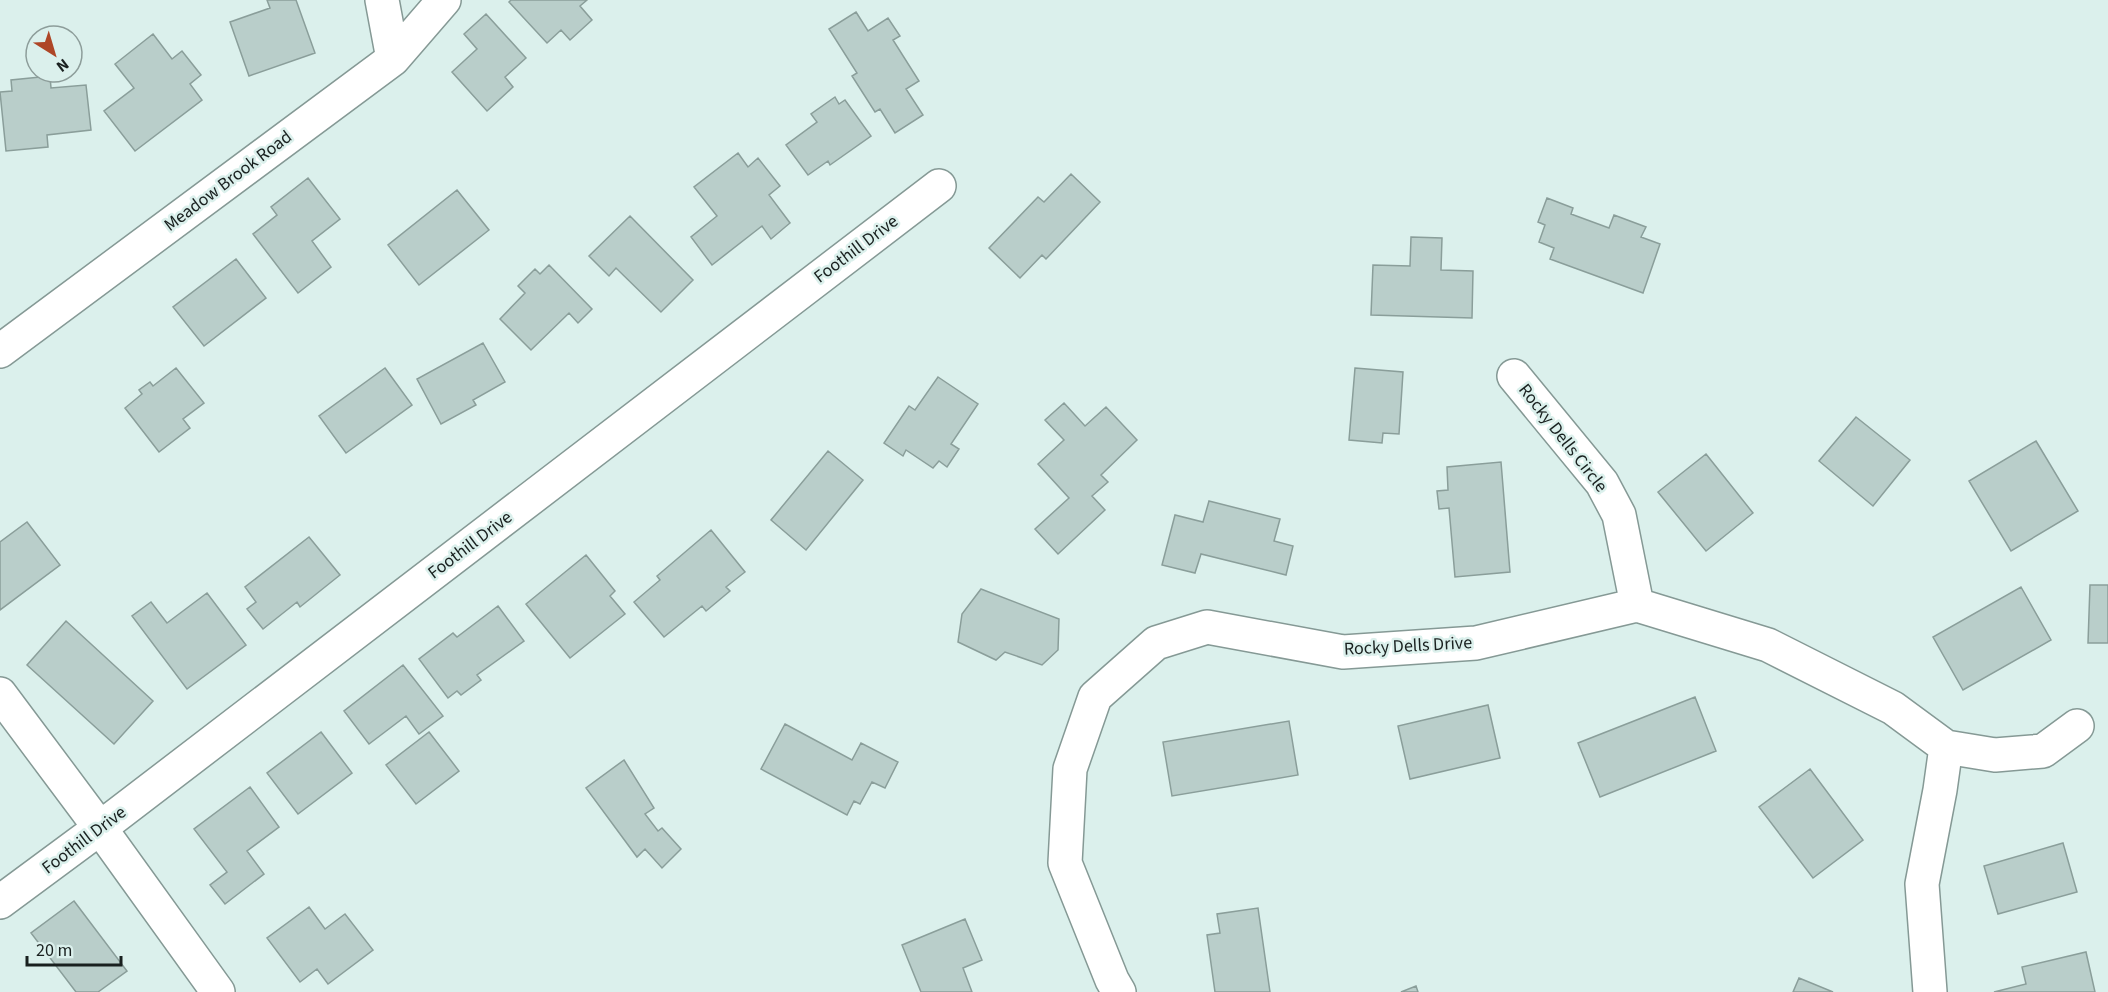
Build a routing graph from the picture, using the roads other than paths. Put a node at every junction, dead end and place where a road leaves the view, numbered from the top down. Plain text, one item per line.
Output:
1 (382, 0) edge
2 (444, 0) edge
3 (393, 59) junction
4 (939, 186) dead end
5 (0, 351) edge
6 (1514, 376) dead end
7 (1637, 606) junction
8 (0, 694) edge
9 (2077, 726) dead end
10 (1946, 747) junction
11 (100, 828) junction
12 (0, 902) edge
13 (218, 992) edge
14 (1119, 992) edge
15 (1930, 992) edge

1 - 3 street
2 - 3 street, Meadow Brook Road
3 - 5 street, Meadow Brook Road
4 - 11 street, Foothill Drive
6 - 7 street, Rocky Dells Circle
7 - 10 street, Rocky Dells Drive
7 - 14 street, Rocky Dells Drive
8 - 11 street
9 - 10 street
10 - 15 street
11 - 12 street, Foothill Drive
11 - 13 street

